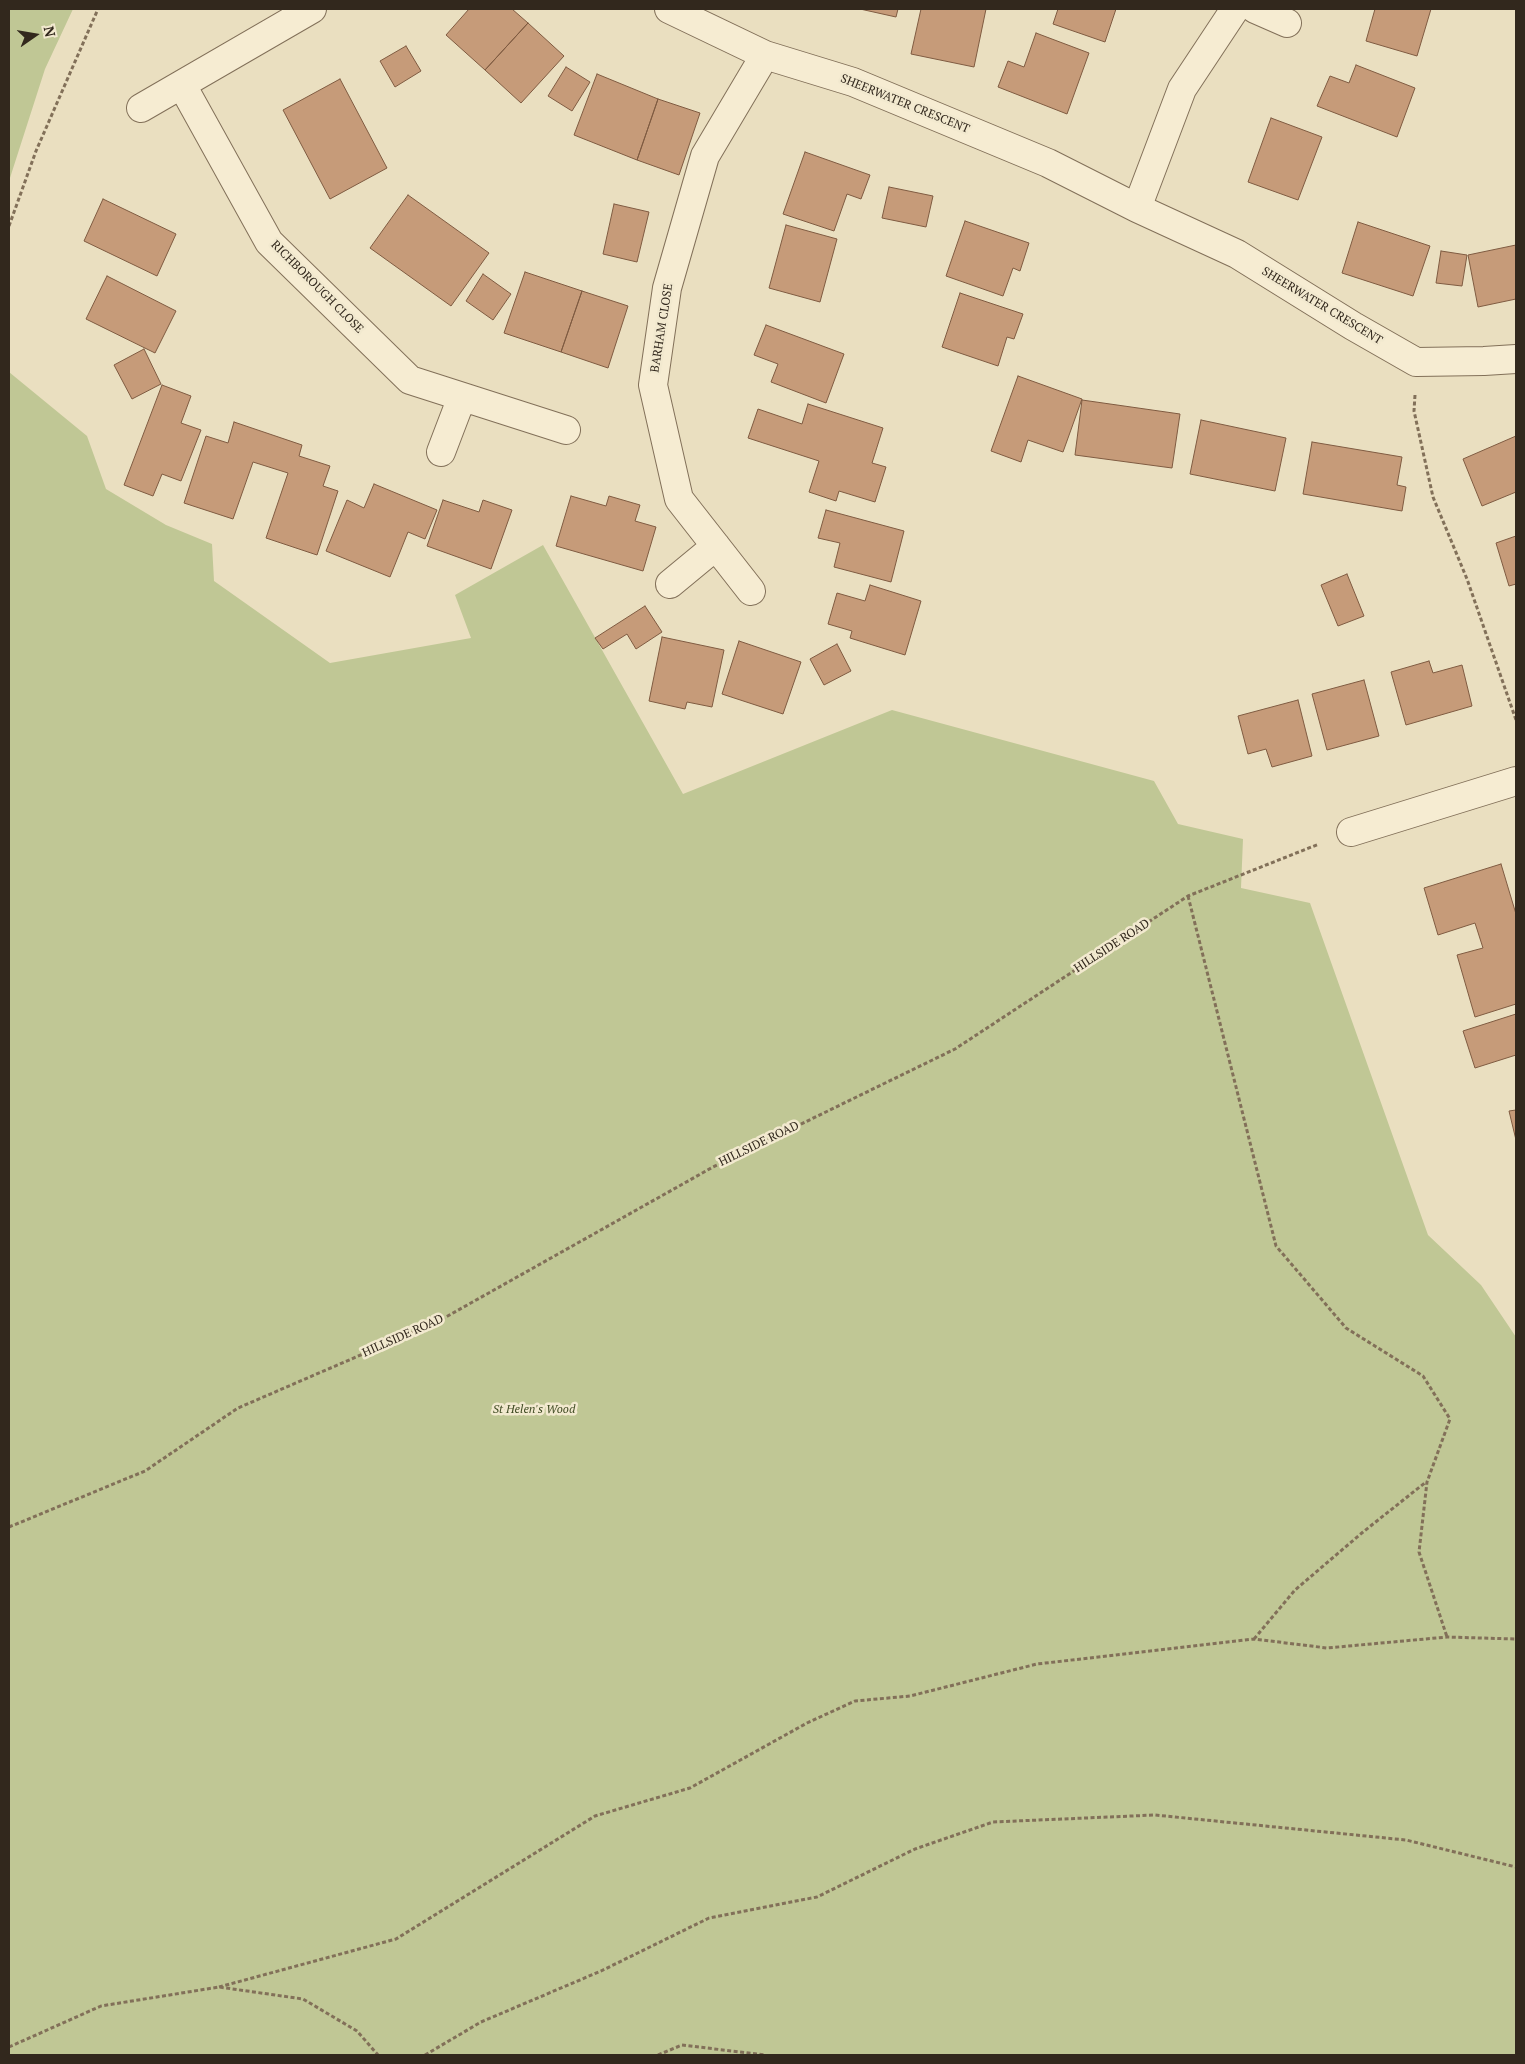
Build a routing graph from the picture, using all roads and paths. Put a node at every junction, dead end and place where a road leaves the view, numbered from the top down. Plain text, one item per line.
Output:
1 (98, 9) edge
2 (312, 9) edge
3 (669, 9) edge
4 (1235, 9) edge
5 (1255, 9) edge
6 (1287, 23) dead end
7 (765, 55) junction
8 (182, 85) junction
9 (141, 108) dead end
10 (1137, 208) junction
11 (9, 226) edge
12 (1516, 359) edge
13 (1416, 362) junction
14 (462, 397) junction
15 (566, 430) dead end
16 (441, 452) dead end
17 (716, 546) junction
18 (670, 584) dead end
19 (752, 591) dead end
20 (1516, 720) edge
21 (1516, 781) edge
22 (1351, 832) joint
23 (1188, 896) junction
24 (1427, 1482) junction
25 (9, 1527) edge
26 (1447, 1637) junction
27 (1254, 1639) junction
28 (1514, 1639) edge
29 (1516, 1643) edge
30 (1516, 1866) edge
31 (219, 1987) junction
32 (9, 2047) edge
33 (378, 2055) edge
34 (425, 2055) edge
35 (658, 2055) edge
36 (765, 2055) edge

1 - 11 path
2 - 8 street
3 - 7 street, SHEERWATER CRESCENT
4 - 10 street
5 - 6 street
7 - 10 street, SHEERWATER CRESCENT
7 - 17 street, BARHAM CLOSE
8 - 9 street
8 - 14 street, RICHBOROUGH CLOSE
10 - 13 street, SHEERWATER CRESCENT
12 - 13 street
13 - 20 path
14 - 15 street, RICHBOROUGH CLOSE
14 - 16 street
17 - 18 street
17 - 19 street, BARHAM CLOSE
21 - 22 street
22 - 23 path, HILLSIDE ROAD
23 - 24 path
23 - 25 path, HILLSIDE ROAD
24 - 26 path
24 - 27 path
26 - 27 path
26 - 28 path
27 - 31 path
28 - 29 path
30 - 34 path
31 - 32 path
31 - 33 path
35 - 36 path

